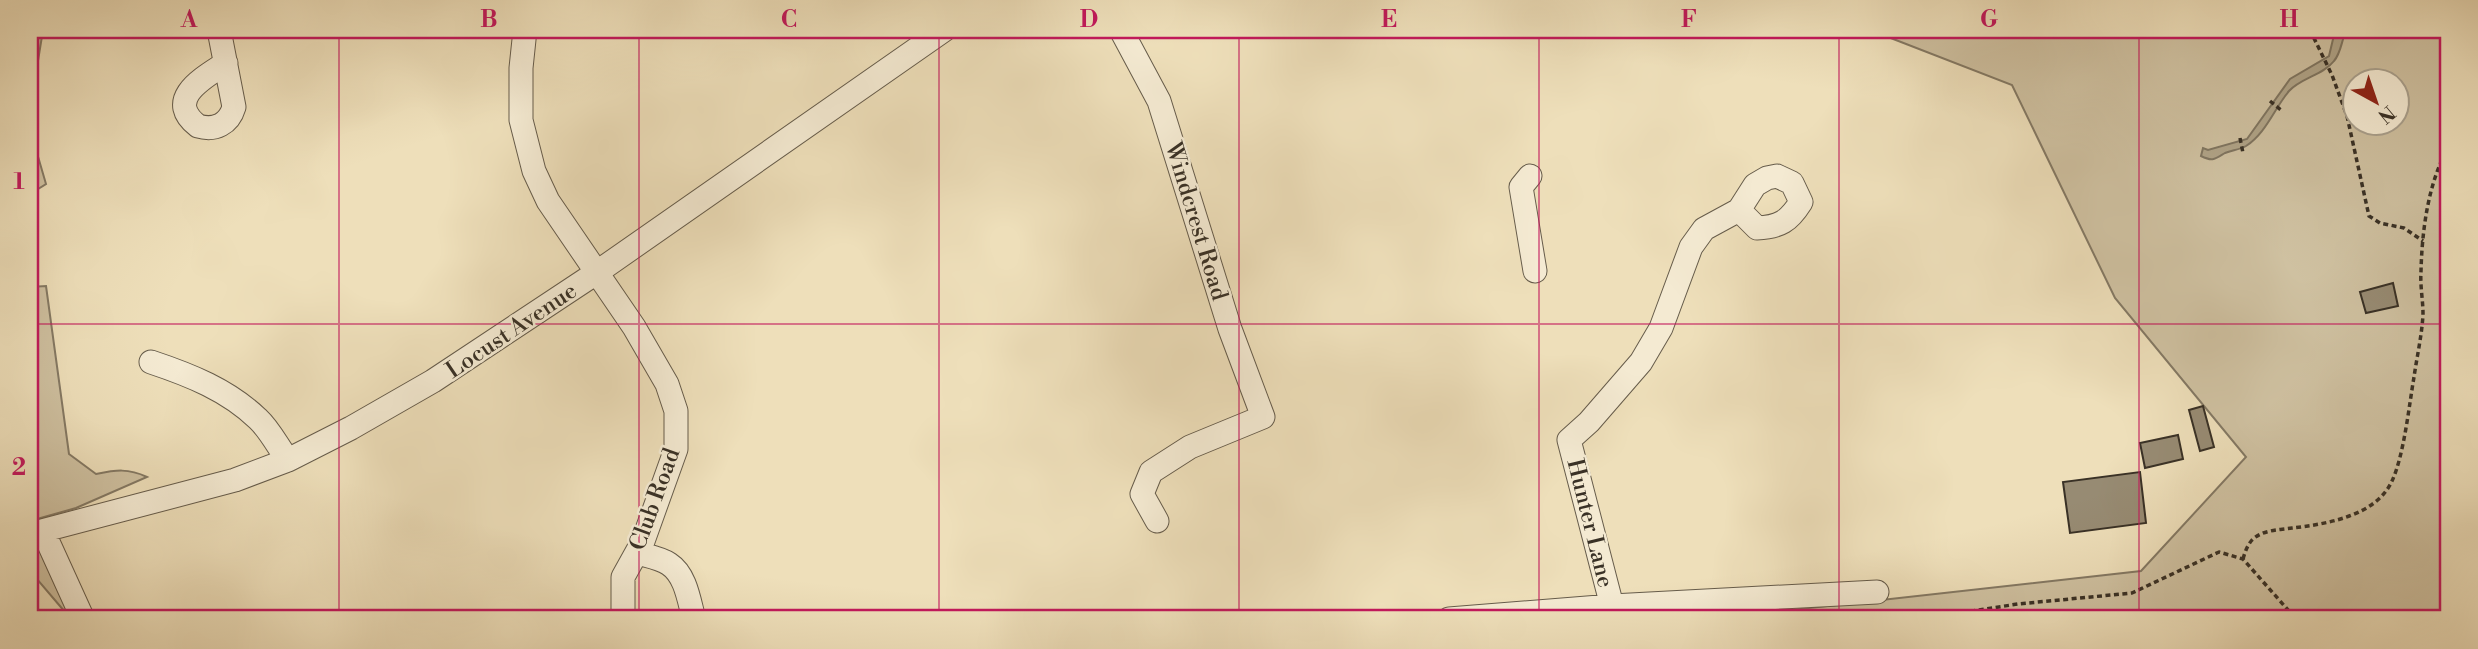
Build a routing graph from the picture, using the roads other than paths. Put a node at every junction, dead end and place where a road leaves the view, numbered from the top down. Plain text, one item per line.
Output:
1 (219, 30) edge
2 (525, 30) edge
3 (1121, 30) edge
4 (935, 33) edge
5 (226, 63) dead end
6 (1530, 176) dead end
7 (1739, 210) dead end
8 (1535, 271) dead end
9 (596, 273) junction
10 (151, 362) dead end
11 (288, 460) junction
12 (1157, 522) dead end
13 (37, 532) edge
14 (637, 553) junction
15 (1877, 592) dead end
16 (1612, 606) junction
17 (83, 619) edge
18 (623, 619) edge
19 (694, 619) edge
20 (1449, 619) edge

1 - 5 street
2 - 9 street, Club Road
3 - 12 street, Windcrest Road
4 - 9 street, Locust Avenue
6 - 8 street
7 - 16 street, Hunter Lane
9 - 11 street, Locust Avenue
9 - 14 street, Club Road
10 - 11 street
11 - 13 street, Locust Avenue
13 - 17 street
14 - 18 street, Club Road
14 - 19 street
15 - 16 street
16 - 20 street

